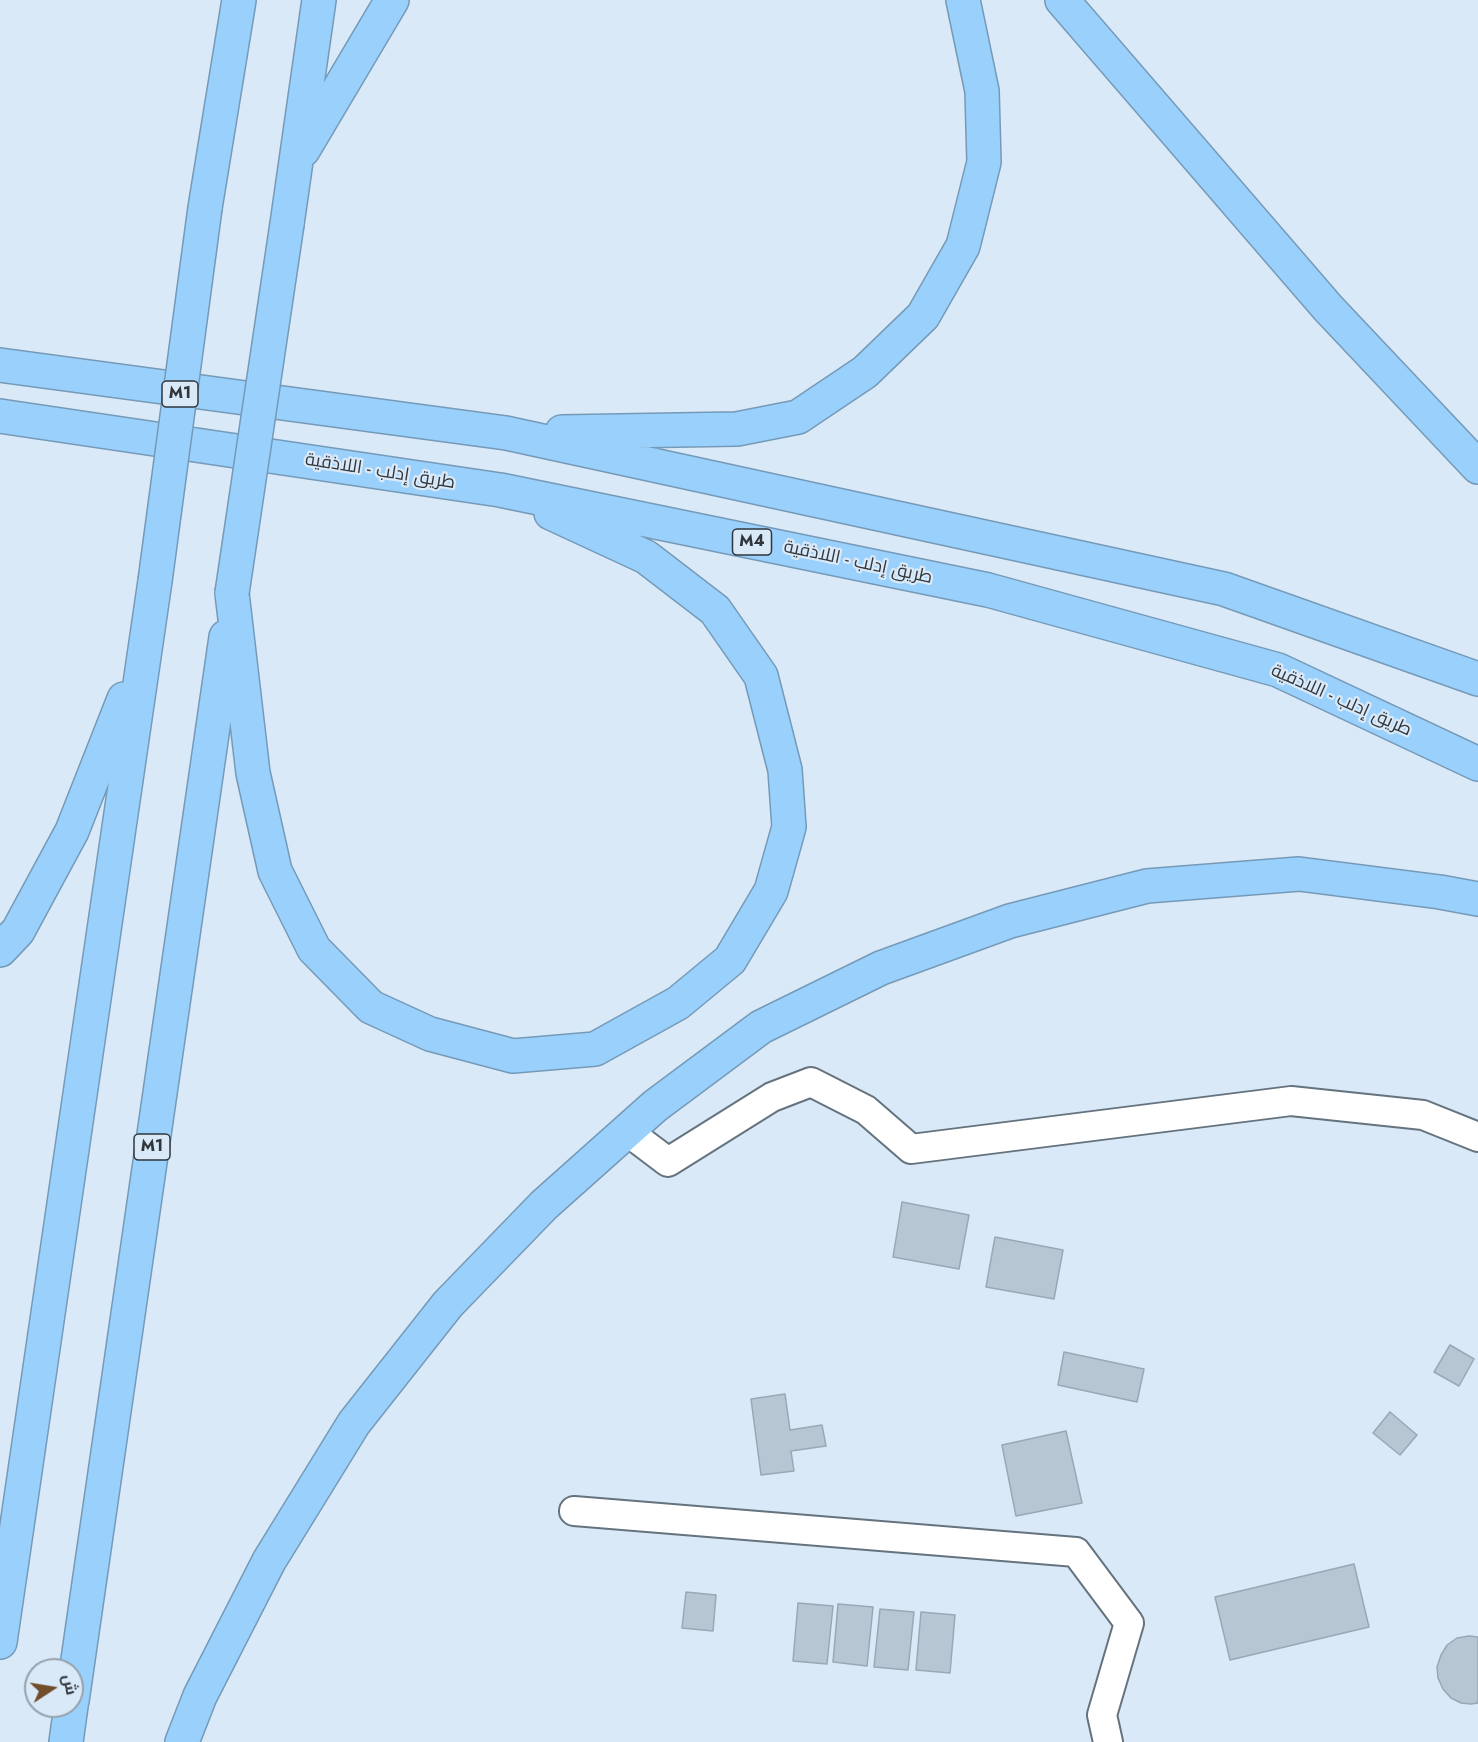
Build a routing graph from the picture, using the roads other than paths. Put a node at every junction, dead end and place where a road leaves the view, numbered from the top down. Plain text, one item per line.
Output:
1 (239, 0) edge
2 (319, 0) edge
3 (392, 0) edge
4 (963, 0) edge
5 (1062, 0) edge
6 (296, 162) junction
7 (0, 365) edge
8 (0, 416) edge
9 (0, 423) edge
10 (58, 423) junction
11 (506, 433) junction
12 (1478, 467) edge
13 (500, 490) junction
14 (155, 581) junction
15 (232, 593) junction
16 (1478, 679) edge
17 (1478, 764) edge
18 (1478, 900) edge
19 (0, 950) edge
20 (627, 1131) junction
21 (1478, 1137) edge
22 (574, 1511) dead end
23 (0, 1642) edge
24 (78, 1658) edge
25 (69, 1718) edge
26 (66, 1742) edge
27 (182, 1742) edge
28 (1108, 1742) edge

1 - 14 highway, M1, bridge
2 - 6 highway, M1
3 - 6 highway
4 - 11 highway
5 - 12 highway
6 - 15 highway, M1, bridge
7 - 11 highway
8 - 10 highway, طريق إدلب - اللاذقية / M4
9 - 10 highway
10 - 13 highway, طريق إدلب - اللاذقية / M4
11 - 16 highway
13 - 15 highway
13 - 17 highway, طريق إدلب - اللاذقية / M4
14 - 19 highway
14 - 23 highway, M1
15 - 24 highway, M1
18 - 20 highway
20 - 21 street
20 - 27 highway
22 - 28 street
25 - 26 highway

